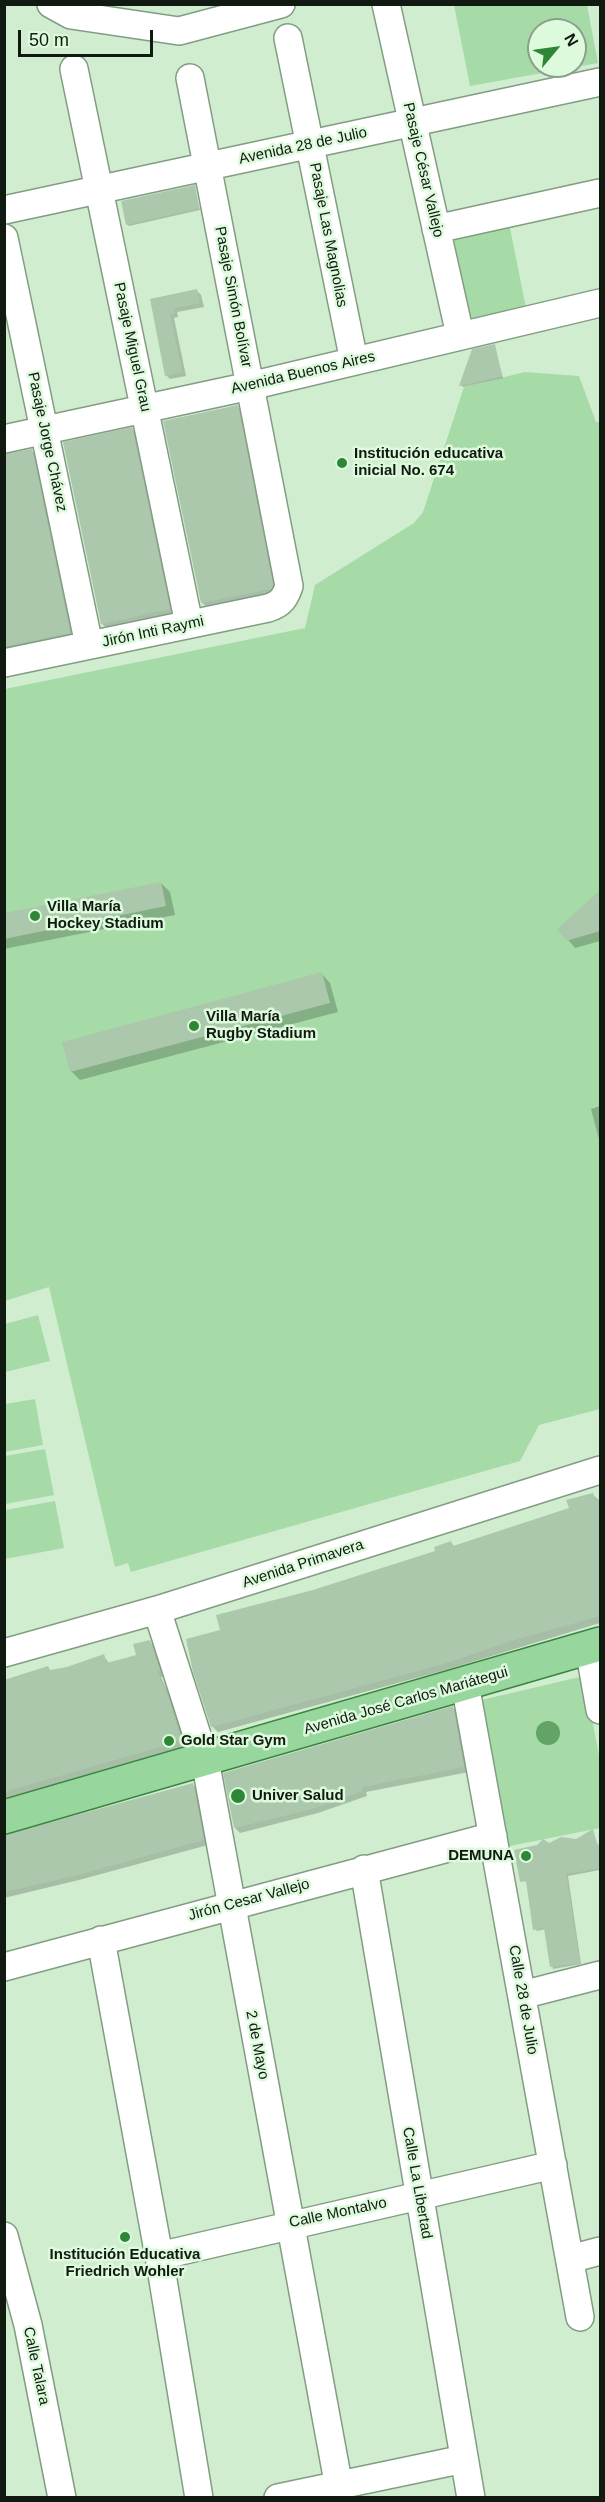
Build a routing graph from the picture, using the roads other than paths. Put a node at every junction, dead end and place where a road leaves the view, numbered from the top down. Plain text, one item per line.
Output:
1 (51, 4) edge
2 (280, 4) edge
3 (386, 4) edge
4 (288, 38) dead end
5 (74, 69) dead end
6 (190, 78) dead end
7 (600, 82) edge
8 (412, 123) junction
9 (310, 145) junction
10 (207, 167) junction
11 (99, 190) junction
12 (600, 192) edge
13 (4, 210) edge
14 (436, 229) junction
15 (4, 238) edge
16 (600, 303) edge
17 (460, 335) junction
18 (354, 361) junction
19 (250, 386) junction
20 (145, 408) junction
21 (44, 430) junction
22 (4, 439) edge
23 (290, 586) joint
24 (189, 624) junction
25 (89, 645) junction
26 (4, 663) edge
27 (600, 1470) edge
28 (157, 1610) junction
29 (595, 1646) edge
30 (4, 1653) edge
31 (465, 1684) junction
32 (600, 1710) edge
33 (205, 1760) junction
34 (4, 1817) edge
35 (493, 1836) junction
36 (364, 1869) junction
37 (231, 1905) junction
38 (101, 1940) junction
39 (4, 1967) edge
40 (600, 1975) edge
41 (522, 1995) junction
42 (553, 2165) junction
43 (419, 2195) junction
44 (290, 2224) junction
45 (4, 2236) edge
46 (600, 2251) edge
47 (159, 2256) junction
48 (570, 2259) junction
49 (580, 2317) dead end
50 (464, 2459) junction
51 (339, 2491) edge
52 (62, 2498) edge
53 (199, 2498) edge
54 (278, 2498) edge
55 (471, 2498) edge

1 - 2 street
3 - 8 street, Pasaje César Vallejo
4 - 9 street, Pasaje Las Magnolias
5 - 11 street, Pasaje Miguel Grau
6 - 10 street, Pasaje Simón Bolívar
7 - 8 street, Avenida 28 de Julio
8 - 9 street, Avenida 28 de Julio
8 - 14 street, Pasaje César Vallejo
9 - 10 street, Avenida 28 de Julio
9 - 18 street, Pasaje Las Magnolias
10 - 11 street, Avenida 28 de Julio
10 - 19 street, Pasaje Simón Bolívar
11 - 13 street, Avenida 28 de Julio
11 - 20 street, Pasaje Miguel Grau
12 - 14 street
14 - 17 street, Pasaje César Vallejo
15 - 21 street, Pasaje Jorge Chávez
16 - 17 street, Avenida Buenos Aires
17 - 18 street, Avenida Buenos Aires
18 - 19 street, Avenida Buenos Aires
19 - 20 street, Avenida Buenos Aires
19 - 23 street, Pasaje Simón Bolívar
20 - 21 street, Avenida Buenos Aires
20 - 24 street, Pasaje Miguel Grau
21 - 22 street, Avenida Buenos Aires
21 - 25 street, Pasaje Jorge Chávez
23 - 24 street, Jirón Inti Raymi
24 - 25 street, Jirón Inti Raymi
25 - 26 street, Jirón Inti Raymi
27 - 28 street, Avenida Primavera
28 - 30 street, Avenida Primavera
28 - 33 street, 2 de Mayo
29 - 31 main road, Avenida José Carlos Mariátegui
29 - 32 street
31 - 33 main road, Avenida José Carlos Mariátegui
31 - 35 street, Calle 28 de Julio
33 - 34 main road, Avenida José Carlos Mariátegui
33 - 37 street, 2 de Mayo
35 - 36 street, Jirón Cesar Vallejo
35 - 41 street, Calle 28 de Julio
36 - 37 street, Jirón Cesar Vallejo
36 - 43 street, Calle La Libertad
37 - 38 street, Jirón Cesar Vallejo
37 - 44 street, 2 de Mayo
38 - 39 street, Jirón Cesar Vallejo
38 - 47 street
40 - 41 street
41 - 42 street, Calle 28 de Julio
42 - 43 street, Calle Montalvo
42 - 48 street, Calle 28 de Julio
43 - 44 street, Calle Montalvo
43 - 50 street, Calle La Libertad
44 - 47 street, Calle Montalvo
44 - 51 street, 2 de Mayo
45 - 52 street, Calle Talara
46 - 48 street
47 - 53 street
48 - 49 street, Calle 28 de Julio
50 - 51 street
50 - 55 street, Calle La Libertad
51 - 54 street

